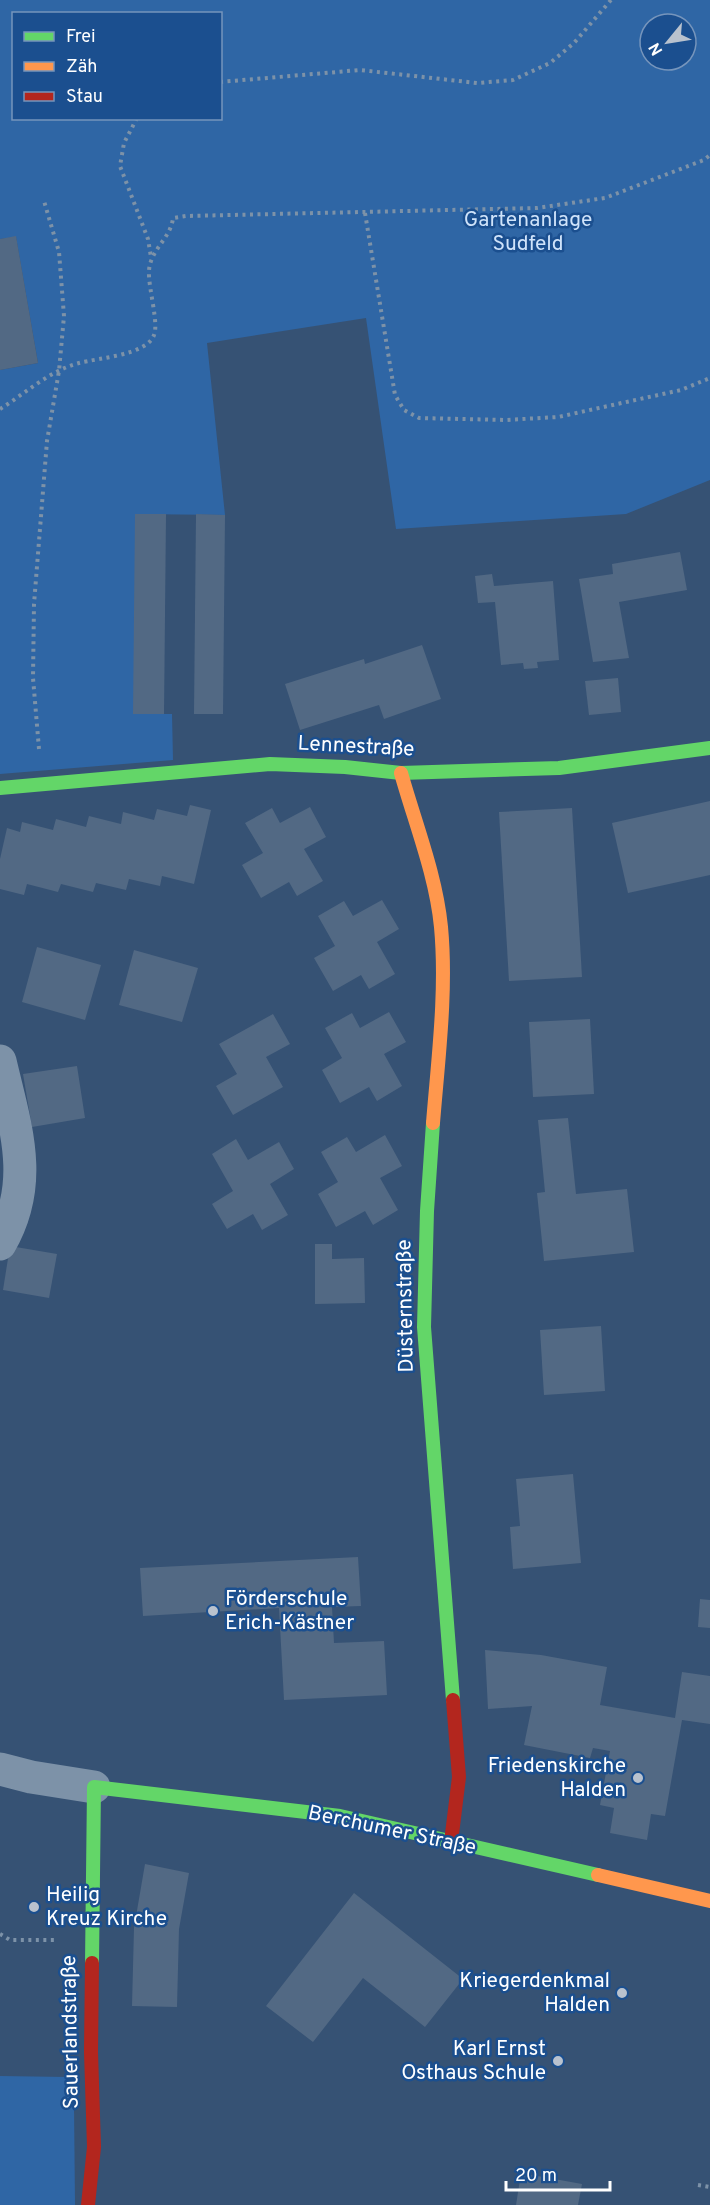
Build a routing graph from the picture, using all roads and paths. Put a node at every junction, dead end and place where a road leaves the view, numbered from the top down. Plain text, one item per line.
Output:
1 (611, 0) edge
2 (222, 82) edge
3 (136, 120) edge
4 (710, 155) edge
5 (44, 201) dead end
6 (365, 213) junction
7 (152, 258) junction
8 (59, 371) junction
9 (710, 378) edge
10 (0, 409) edge
11 (710, 748) edge
12 (401, 772) junction
13 (43, 783) junction
14 (0, 788) edge
15 (0, 1061) edge
16 (0, 1244) edge
17 (0, 1768) edge
18 (94, 1787) junction
19 (451, 1842) junction
20 (710, 1901) edge
21 (0, 1934) edge
22 (45, 1940) dead end
23 (698, 2185) dead end
24 (710, 2187) edge
25 (88, 2205) edge

1 - 2 path
3 - 7 path
4 - 6 path
5 - 8 path
6 - 7 path
6 - 9 path
7 - 8 path
8 - 10 path
8 - 13 path
11 - 12 street, Lennestraße
12 - 13 street, Lennestraße
12 - 19 street, Düsternstraße
13 - 14 street, Lennestraße
15 - 16 street
17 - 18 street, Berchumer Straße
18 - 19 street, Berchumer Straße
18 - 25 street, Sauerlandstraße
19 - 20 street, Berchumer Straße
21 - 22 path
23 - 24 path

